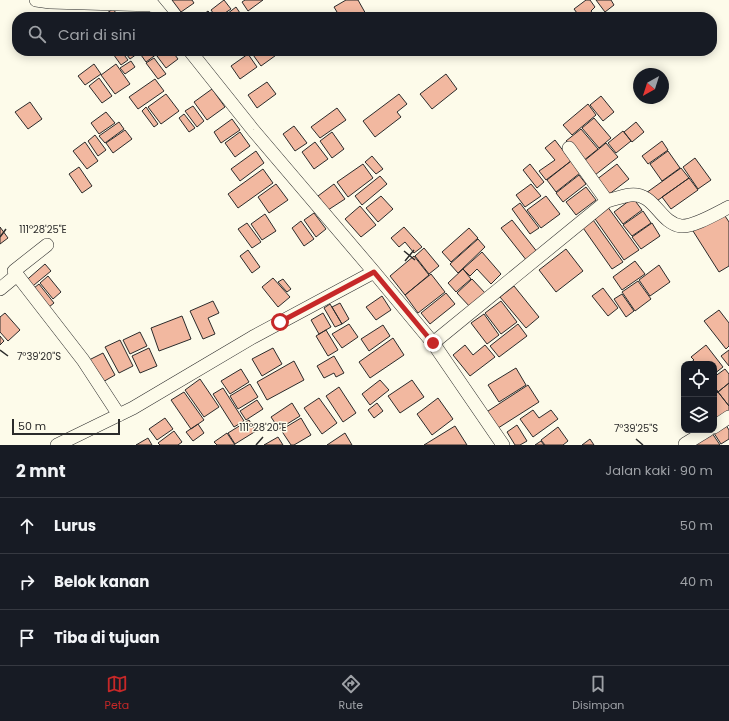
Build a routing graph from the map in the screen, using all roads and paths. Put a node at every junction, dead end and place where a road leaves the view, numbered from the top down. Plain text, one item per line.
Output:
1 (36, 0) edge
2 (151, 2) edge
3 (159, 12) edge
4 (194, 56) edge
5 (569, 148) dead end
6 (607, 201) junction
7 (729, 207) edge
8 (47, 245) dead end
9 (374, 272) junction
10 (17, 275) junction
11 (0, 289) edge
12 (433, 343) junction
13 (119, 415) junction
14 (729, 418) edge
15 (717, 425) edge
16 (703, 433) edge
17 (685, 444) edge
18 (57, 445) edge
19 (503, 445) edge

1 - 2 street
2 - 3 street
4 - 9 street
5 - 6 street
6 - 7 street
6 - 12 street
8 - 10 street
9 - 12 street
9 - 13 street
10 - 11 street
10 - 13 street
12 - 19 street
13 - 18 street
14 - 15 street
16 - 17 street

